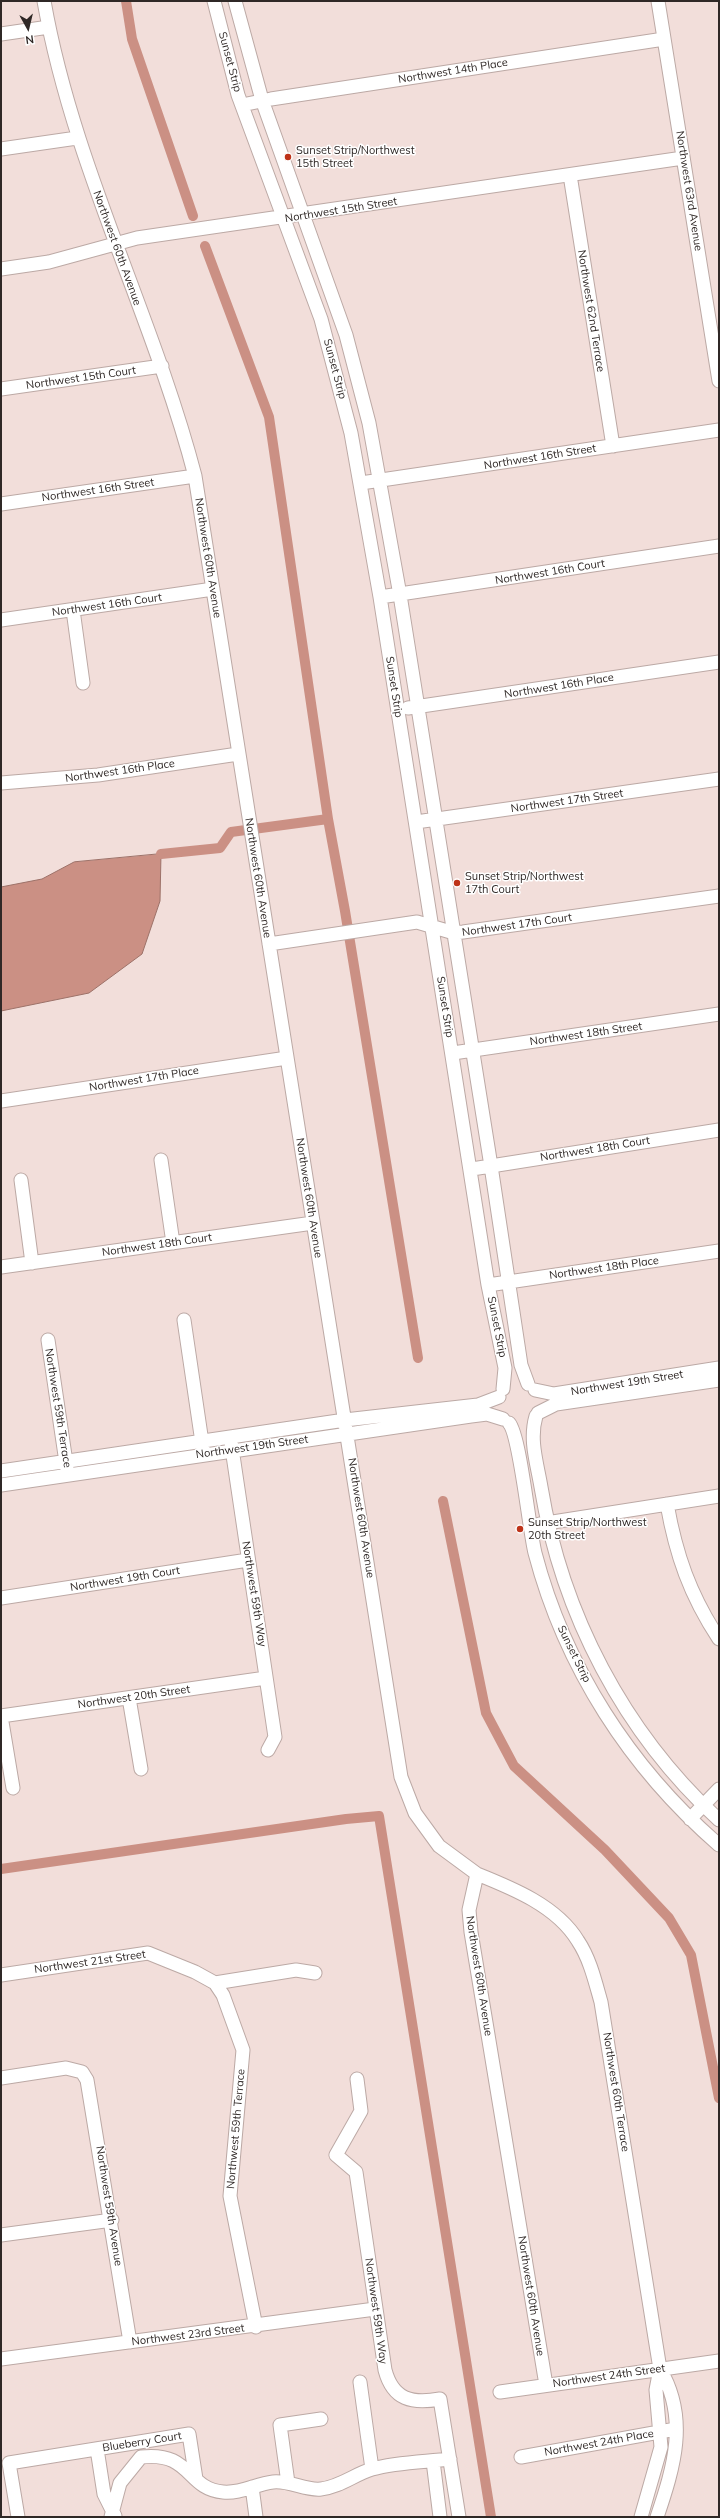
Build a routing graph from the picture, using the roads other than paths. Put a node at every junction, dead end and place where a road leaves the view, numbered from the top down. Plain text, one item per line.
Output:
1 (44, 1) edge
2 (214, 1) edge
3 (235, 1) edge
4 (658, 1) edge
5 (49, 27) junction
6 (1, 34) edge
7 (664, 39) junction
8 (262, 100) junction
9 (242, 106) junction
10 (77, 138) junction
11 (1, 149) edge
12 (683, 158) junction
13 (570, 175) junction
14 (303, 215) junction
15 (284, 218) junction
16 (114, 243) junction
17 (1, 269) edge
18 (330, 286) junction
19 (311, 293) junction
20 (162, 366) junction
21 (719, 381) edge
22 (1, 389) edge
23 (719, 430) edge
24 (613, 446) junction
25 (195, 476) junction
26 (381, 481) junction
27 (361, 483) junction
28 (1, 504) edge
29 (719, 546) edge
30 (213, 590) junction
31 (400, 595) junction
32 (380, 597) junction
33 (74, 610) junction
34 (1, 620) edge
35 (719, 662) edge
36 (83, 683) dead end
37 (416, 707) junction
38 (398, 710) junction
39 (238, 754) junction
40 (719, 779) edge
41 (1, 783) edge
42 (435, 820) junction
43 (416, 822) junction
44 (719, 896) edge
45 (432, 926) junction
46 (454, 933) junction
47 (269, 944) junction
48 (719, 1014) edge
49 (472, 1050) junction
50 (453, 1053) junction
51 (287, 1058) junction
52 (1, 1101) edge
53 (719, 1130) edge
54 (161, 1160) dead end
55 (491, 1166) junction
56 (472, 1169) junction
57 (21, 1180) dead end
58 (313, 1223) junction
59 (173, 1243) junction
60 (719, 1251) edge
61 (32, 1263) junction
62 (1, 1267) edge
63 (509, 1282) junction
64 (488, 1285) junction
65 (184, 1320) dead end
66 (48, 1340) dead end
67 (719, 1368) edge
68 (719, 1380) edge
69 (531, 1387) junction
70 (501, 1393) junction
71 (537, 1415) junction
72 (345, 1420) junction
73 (506, 1421) junction
74 (348, 1433) junction
75 (230, 1436) junction
76 (202, 1440) junction
77 (232, 1450) junction
78 (204, 1454) junction
79 (66, 1461) junction
80 (1, 1471) edge
81 (68, 1475) junction
82 (1, 1485) edge
83 (719, 1496) edge
84 (667, 1504) junction
85 (547, 1523) junction
86 (528, 1526) junction
87 (248, 1560) junction
88 (1, 1598) edge
89 (719, 1639) edge
90 (266, 1678) junction
91 (129, 1698) junction
92 (624, 1704) junction
93 (1, 1716) edge
94 (607, 1717) junction
95 (268, 1750) dead end
96 (140, 1769) dead end
97 (13, 1788) dead end
98 (719, 1789) edge
99 (703, 1805) junction
100 (690, 1819) junction
101 (719, 1820) edge
102 (719, 1845) edge
103 (477, 1874) junction
104 (316, 1973) dead end
105 (1, 1975) edge
106 (215, 1983) junction
107 (1, 2078) edge
108 (357, 2079) dead end
109 (112, 2220) junction
110 (1, 2235) edge
111 (375, 2309) junction
112 (256, 2326) junction
113 (130, 2342) junction
114 (1, 2359) edge
115 (719, 2361) edge
116 (660, 2369) junction
117 (360, 2382) dead end
118 (546, 2385) junction
119 (500, 2392) dead end
120 (321, 2419) dead end
121 (676, 2429) junction
122 (661, 2432) junction
123 (97, 2449) junction
124 (521, 2457) dead end
125 (450, 2458) junction
126 (433, 2461) junction
127 (372, 2469) junction
128 (196, 2479) junction
129 (288, 2483) junction
130 (252, 2487) junction
131 (113, 2516) edge
132 (18, 2517) edge
133 (256, 2517) edge
134 (440, 2517) edge
135 (459, 2517) edge
136 (641, 2517) edge
137 (657, 2517) edge

1 - 5 street, Northwest 60th Avenue
2 - 9 street, Sunset Strip
3 - 8 street, Sunset Strip
4 - 7 street, Northwest 63rd Avenue
5 - 6 street
5 - 10 street, Northwest 60th Avenue
7 - 8 street, Northwest 14th Place
7 - 12 street, Northwest 63rd Avenue
8 - 9 street, Northwest 14th Place
8 - 14 street, Sunset Strip
9 - 15 street, Sunset Strip
10 - 11 street
10 - 16 street, Northwest 60th Avenue
12 - 13 street, Northwest 15th Street
12 - 21 street, Northwest 63rd Avenue
13 - 14 street, Northwest 15th Street
13 - 24 street, Northwest 62nd Terrace
14 - 15 street, Northwest 15th Street
14 - 18 street, Sunset Strip
15 - 16 street, Northwest 15th Street
15 - 19 street, Sunset Strip
16 - 17 street, Northwest 15th Street
16 - 20 street, Northwest 60th Avenue
18 - 19 street
18 - 26 street, Sunset Strip
19 - 27 street, Sunset Strip
20 - 22 street, Northwest 15th Court
20 - 25 street, Northwest 60th Avenue
23 - 24 street, Northwest 16th Street
24 - 26 street, Northwest 16th Street
25 - 28 street, Northwest 16th Street
25 - 30 street, Northwest 60th Avenue
26 - 27 street, Northwest 16th Street
26 - 31 street, Sunset Strip
27 - 32 street, Sunset Strip
29 - 31 street, Northwest 16th Court
30 - 33 street, Northwest 16th Court
30 - 39 street, Northwest 60th Avenue
31 - 32 street, Northwest 16th Court
31 - 37 street, Sunset Strip
32 - 38 street, Sunset Strip
33 - 34 street, Northwest 16th Court
33 - 36 street
35 - 37 street, Northwest 16th Place
37 - 38 street, Northwest 16th Place
37 - 42 street, Sunset Strip
38 - 43 street, Sunset Strip
39 - 41 street, Northwest 16th Place
39 - 47 street, Northwest 60th Avenue
40 - 42 street, Northwest 17th Street
42 - 43 street, Northwest 17th Street
42 - 46 street, Sunset Strip
43 - 45 street, Sunset Strip
44 - 46 street, Northwest 17th Court
45 - 46 street, Northwest 17th Court
45 - 47 street, Northwest 17th Court
45 - 50 street, Sunset Strip
46 - 49 street, Sunset Strip
47 - 51 street, Northwest 60th Avenue
48 - 49 street, Northwest 18th Street
49 - 50 street, Northwest 18th Street
49 - 55 street, Sunset Strip
50 - 56 street, Sunset Strip
51 - 52 street, Northwest 17th Place
51 - 58 street, Northwest 60th Avenue
53 - 55 street, Northwest 18th Court
54 - 59 street
55 - 56 street, Northwest 18th Court
55 - 63 street, Sunset Strip
56 - 64 street, Sunset Strip
57 - 61 street
58 - 59 street, Northwest 18th Court
58 - 72 street, Northwest 60th Avenue
59 - 61 street, Northwest 18th Court
60 - 63 street, Northwest 18th Place
61 - 62 street, Northwest 18th Court
63 - 64 street, Northwest 18th Place
63 - 69 street, Sunset Strip
64 - 70 street, Sunset Strip
65 - 76 street
66 - 79 street, Northwest 59th Terrace
67 - 69 street, Northwest 19th Street
68 - 71 street, Northwest 19th Street
69 - 70 street
69 - 71 street
70 - 72 street, Northwest 19th Street
70 - 73 street
71 - 73 street
71 - 85 street, Sunset Strip
72 - 74 street, Northwest 60th Avenue
72 - 75 street, Northwest 19th Street
73 - 74 street, Northwest 19th Street
73 - 86 street, Sunset Strip
74 - 77 street, Northwest 19th Street
74 - 103 street, Northwest 60th Avenue
75 - 76 street, Northwest 19th Street
75 - 77 street, Northwest 59th Way
76 - 78 street
76 - 79 street, Northwest 19th Street
77 - 78 street, Northwest 19th Street
77 - 87 street, Northwest 59th Way
78 - 81 street, Northwest 19th Street
79 - 80 street, Northwest 19th Street
79 - 81 street, Northwest 59th Terrace
81 - 82 street, Northwest 19th Street
83 - 84 street
84 - 85 street
84 - 89 street
85 - 86 street
85 - 92 street, Sunset Strip
86 - 94 street, Sunset Strip
87 - 88 street, Northwest 19th Court
87 - 90 street, Northwest 59th Way
90 - 91 street, Northwest 20th Street
90 - 95 street, Northwest 59th Way
91 - 93 street, Northwest 20th Street
91 - 96 street
92 - 94 street
92 - 99 street, Sunset Strip
93 - 97 street
94 - 100 street, Sunset Strip
98 - 99 street
99 - 100 street
99 - 101 street, Sunset Strip
100 - 102 street, Sunset Strip
103 - 116 street, Northwest 60th Terrace
103 - 118 street, Northwest 60th Avenue
104 - 106 street
105 - 106 street, Northwest 21st Street
106 - 112 street, Northwest 59th Terrace
107 - 109 street, Northwest 59th Avenue
108 - 111 street, Northwest 59th Way
109 - 110 street
109 - 113 street, Northwest 59th Avenue
111 - 112 street, Northwest 23rd Street
111 - 125 street, Northwest 59th Way
112 - 113 street, Northwest 23rd Street
113 - 114 street, Northwest 23rd Street
115 - 116 street, Northwest 24th Street
116 - 118 street, Northwest 24th Street
116 - 121 street, Northwest 60th Terrace
116 - 122 street, Northwest 60th Terrace
117 - 127 street
118 - 119 street, Northwest 24th Street
120 - 129 street
121 - 122 street, Northwest 24th Place
121 - 137 street, Northwest 60th Terrace
122 - 124 street, Northwest 24th Place
122 - 136 street, Northwest 60th Terrace
123 - 128 street, Blueberry Court
123 - 131 street, Blueberry Court
123 - 132 street, Blueberry Court
125 - 126 street, Blueberry Court
125 - 135 street, Northwest 59th Way
126 - 127 street, Blueberry Court
126 - 134 street
127 - 129 street, Blueberry Court
128 - 130 street, Blueberry Court
128 - 131 street, Blueberry Court
129 - 130 street, Blueberry Court
130 - 133 street

